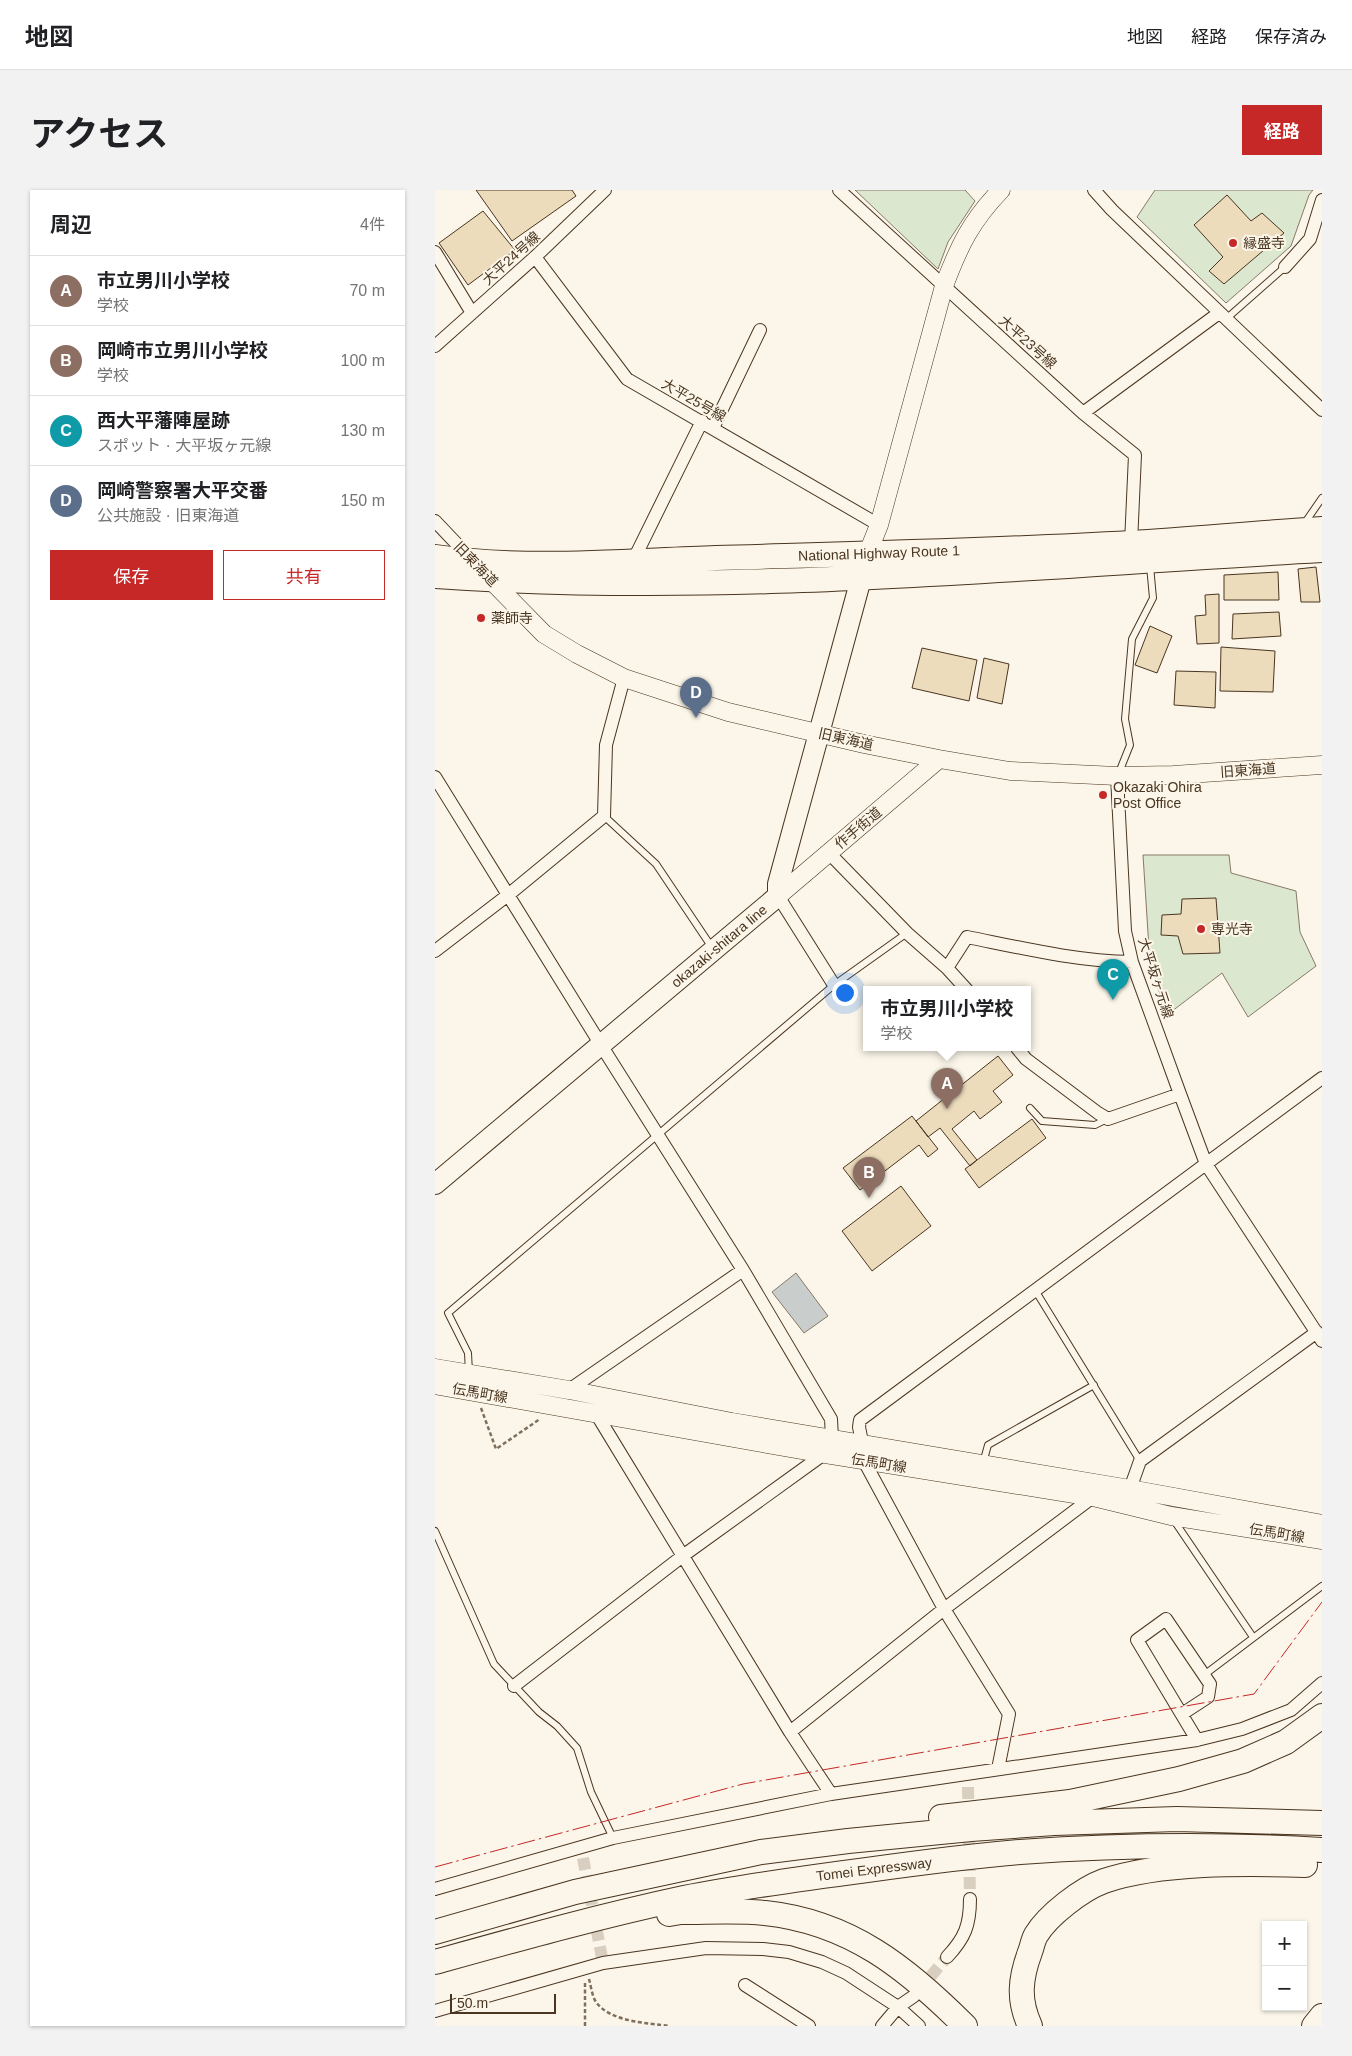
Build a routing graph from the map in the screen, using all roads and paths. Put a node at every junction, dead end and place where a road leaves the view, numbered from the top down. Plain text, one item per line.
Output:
1 (605, 190) edge
2 (839, 190) edge
3 (1001, 190) edge
4 (1094, 190) edge
5 (1322, 200) edge
6 (435, 252) edge
7 (535, 257) junction
8 (1285, 267) joint
9 (944, 286) junction
10 (472, 313) junction
11 (1222, 316) junction
12 (760, 330) dead end
13 (435, 346) edge
14 (1322, 410) edge
15 (1083, 413) junction
16 (702, 421) junction
17 (713, 428) junction
18 (1322, 498) edge
19 (435, 521) edge
20 (879, 525) junction
21 (1311, 530) edge
22 (1131, 542) junction
23 (1322, 550) edge
24 (867, 555) junction
25 (435, 557) edge
26 (1149, 560) junction
27 (473, 562) junction
28 (632, 563) junction
29 (435, 576) edge
30 (862, 578) junction
31 (492, 580) junction
32 (624, 678) junction
33 (819, 733) junction
34 (939, 759) junction
35 (1322, 765) edge
36 (1117, 776) junction
37 (435, 777) edge
38 (604, 816) junction
39 (829, 853) junction
40 (508, 895) junction
41 (778, 896) junction
42 (907, 932) junction
43 (714, 950) junction
44 (435, 951) edge
45 (1133, 962) junction
46 (947, 968) junction
47 (834, 985) junction
48 (963, 986) edge
49 (601, 1046) junction
50 (1019, 1051) edge
51 (1322, 1078) edge
52 (1180, 1094) junction
53 (1030, 1108) dead end
54 (1108, 1119) junction
55 (659, 1135) junction
56 (1206, 1164) junction
57 (435, 1184) edge
58 (743, 1270) junction
59 (1035, 1290) junction
60 (1319, 1336) edge
61 (435, 1368) edge
62 (469, 1374) junction
63 (435, 1385) edge
64 (1094, 1385) junction
65 (569, 1390) junction
66 (475, 1392) junction
67 (558, 1407) junction
68 (597, 1415) junction
69 (833, 1438) junction
70 (862, 1442) junction
71 (825, 1454) junction
72 (864, 1461) junction
73 (1140, 1461) junction
74 (983, 1464) junction
75 (1131, 1488) junction
76 (1093, 1497) junction
77 (1171, 1516) junction
78 (1322, 1524) edge
79 (435, 1531) edge
80 (1322, 1540) edge
81 (683, 1555) junction
82 (1322, 1586) edge
83 (944, 1609) junction
84 (1253, 1638) junction
85 (1204, 1675) junction
86 (1322, 1683) edge
87 (515, 1686) junction
88 (1182, 1714) junction
89 (1322, 1716) edge
90 (790, 1732) junction
91 (1197, 1740) junction
92 (998, 1769) junction
93 (831, 1794) junction
94 (1322, 1823) edge
95 (613, 1838) junction
96 (1322, 1850) edge
97 (761, 1852) junction
98 (1322, 1866) edge
99 (435, 1888) edge
100 (970, 1899) tunnel mouth
101 (435, 1932) edge
102 (542, 1932) junction
103 (947, 1957) tunnel mouth
104 (435, 1962) edge
105 (585, 1968) junction
106 (745, 1985) dead end
107 (914, 1996) tunnel mouth
108 (898, 2007) junction
109 (435, 2011) edge
110 (1322, 2016) edge
111 (585, 2026) edge
112 (669, 2026) edge
113 (809, 2026) edge
114 (882, 2026) edge
115 (919, 2026) edge
116 (965, 2026) edge
117 (1030, 2026) edge
118 (1313, 2026) edge

1 - 7 street, 大平24号線
2 - 9 street, 大平23号線
3 - 9 street
4 - 11 street
5 - 8 street
6 - 10 street
7 - 10 street, 大平24号線
7 - 16 street, 大平25号線
8 - 11 lane
9 - 15 street, 大平23号線
9 - 20 street
10 - 13 street, 大平24号線
11 - 14 street
11 - 15 street
12 - 17 street
15 - 22 street, 大平23号線
16 - 17 street, 大平25号線
16 - 28 street
17 - 20 street, 大平25号線
18 - 21 lane
19 - 27 street, 旧東海道
20 - 24 street
21 - 22 highway, National Highway Route 1
22 - 24 highway, National Highway Route 1
23 - 26 highway, National Highway Route 1
24 - 28 highway, National Highway Route 1
24 - 30 main road, okazaki-shitara line
25 - 27 highway, National Highway Route 1
26 - 30 highway, National Highway Route 1
26 - 36 lane, 大平坂ヶ元線
27 - 28 highway, National Highway Route 1
27 - 31 street, 旧東海道
29 - 31 highway, National Highway Route 1
30 - 31 highway, National Highway Route 1
30 - 33 main road, okazaki-shitara line
31 - 32 street, 旧東海道
32 - 33 street, 旧東海道
32 - 38 street
33 - 34 street, 旧東海道
33 - 41 main road, okazaki-shitara line
34 - 36 street, 旧東海道
34 - 39 street, 作手街道
35 - 36 street, 旧東海道
36 - 45 street, 大平坂ヶ元線
37 - 40 street
38 - 40 street
38 - 43 lane
39 - 41 street, 作手街道
39 - 42 street
40 - 44 street
40 - 49 street
41 - 43 main road, okazaki-shitara line
41 - 47 street
42 - 46 street
42 - 47 lane
43 - 49 main road, okazaki-shitara line
45 - 46 street
45 - 52 street, 大平坂ヶ元線
46 - 48 street
47 - 55 lane
49 - 55 street
49 - 57 main road, okazaki-shitara line
50 - 54 street
51 - 56 street
52 - 54 street
52 - 56 street, 大平坂ヶ元線
53 - 54 lane
55 - 58 street
55 - 62 lane
56 - 59 street
56 - 60 street, 大平坂ヶ元線
58 - 65 street
58 - 69 street
59 - 64 lane
59 - 70 street
60 - 73 street
61 - 62 street, 伝馬町線
62 - 65 street, 伝馬町線
63 - 66 street, 伝馬町線
64 - 73 lane
64 - 74 lane
65 - 69 street, 伝馬町線
66 - 67 street, 伝馬町線
66 - 67 path
67 - 68 street, 伝馬町線
68 - 71 street, 伝馬町線
68 - 81 street
69 - 70 street, 伝馬町線
70 - 74 street, 伝馬町線
71 - 72 street, 伝馬町線
71 - 81 street
72 - 76 street, 伝馬町線
72 - 83 street
73 - 75 street
74 - 75 street, 伝馬町線
75 - 78 street, 伝馬町線
76 - 77 street, 伝馬町線
76 - 83 street
77 - 80 street, 伝馬町線
77 - 84 lane
79 - 87 lane
81 - 87 street
81 - 90 street
82 - 84 lane
83 - 90 street
83 - 92 street
84 - 85 lane
85 - 88 street
85 - 88 street
86 - 91 street
87 - 95 lane
88 - 91 street
89 - 97 highway
90 - 93 street
91 - 92 street
92 - 93 street
93 - 95 street
94 - 97 highway, Tomei Expressway
95 - 99 street
96 - 102 highway, Tomei Expressway
97 - 101 highway, Tomei Expressway
98 - 117 highway
100 - 103 street
102 - 104 highway, Tomei Expressway
102 - 116 highway
105 - 108 street
105 - 109 street
105 - 111 path
105 - 112 path
106 - 113 street
107 - 108 street
108 - 114 street
108 - 115 street
110 - 118 highway

